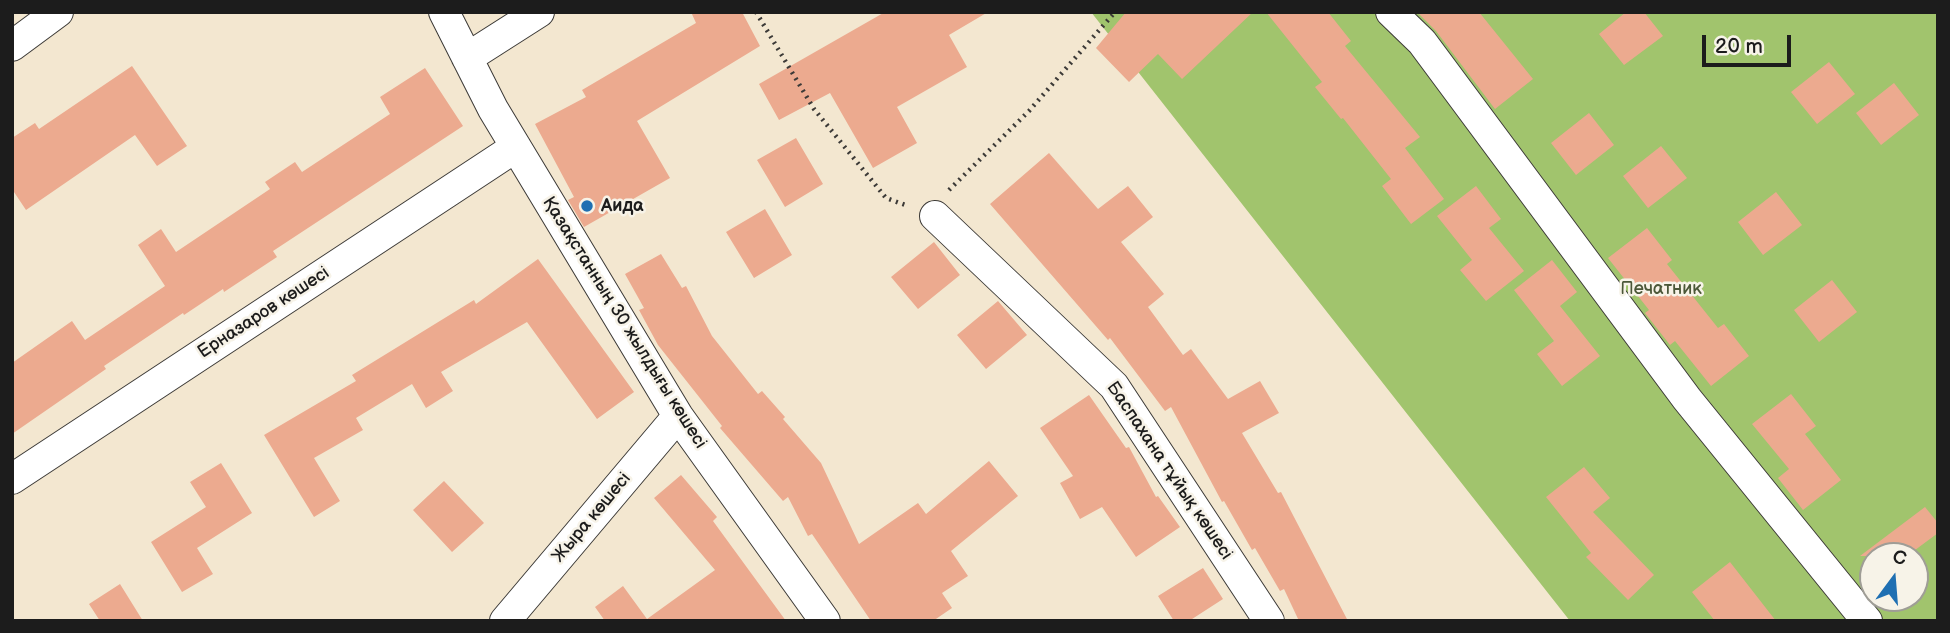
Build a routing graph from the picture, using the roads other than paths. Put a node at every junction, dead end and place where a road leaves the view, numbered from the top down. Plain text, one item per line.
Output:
1 (58, 12) edge
2 (444, 12) edge
3 (539, 12) edge
4 (1391, 12) edge
5 (12, 46) edge
6 (467, 58) junction
7 (516, 147) junction
8 (935, 216) road end
9 (678, 416) junction
10 (12, 479) edge
11 (505, 621) edge
12 (825, 621) edge
13 (1269, 621) edge
14 (1867, 621) edge

1 - 5 street
2 - 6 street, Қазақстанның 30 жылдығы көшесі
3 - 6 street
4 - 14 street
6 - 7 street, Қазақстанның 30 жылдығы көшесі
7 - 9 street, Қазақстанның 30 жылдығы көшесі
7 - 10 street, Ерназаров көшесі
8 - 13 street, Баспахана тұйық көшесі
9 - 11 street, Жыра көшесі
9 - 12 street, Қазақстанның 30 жылдығы көшесі

